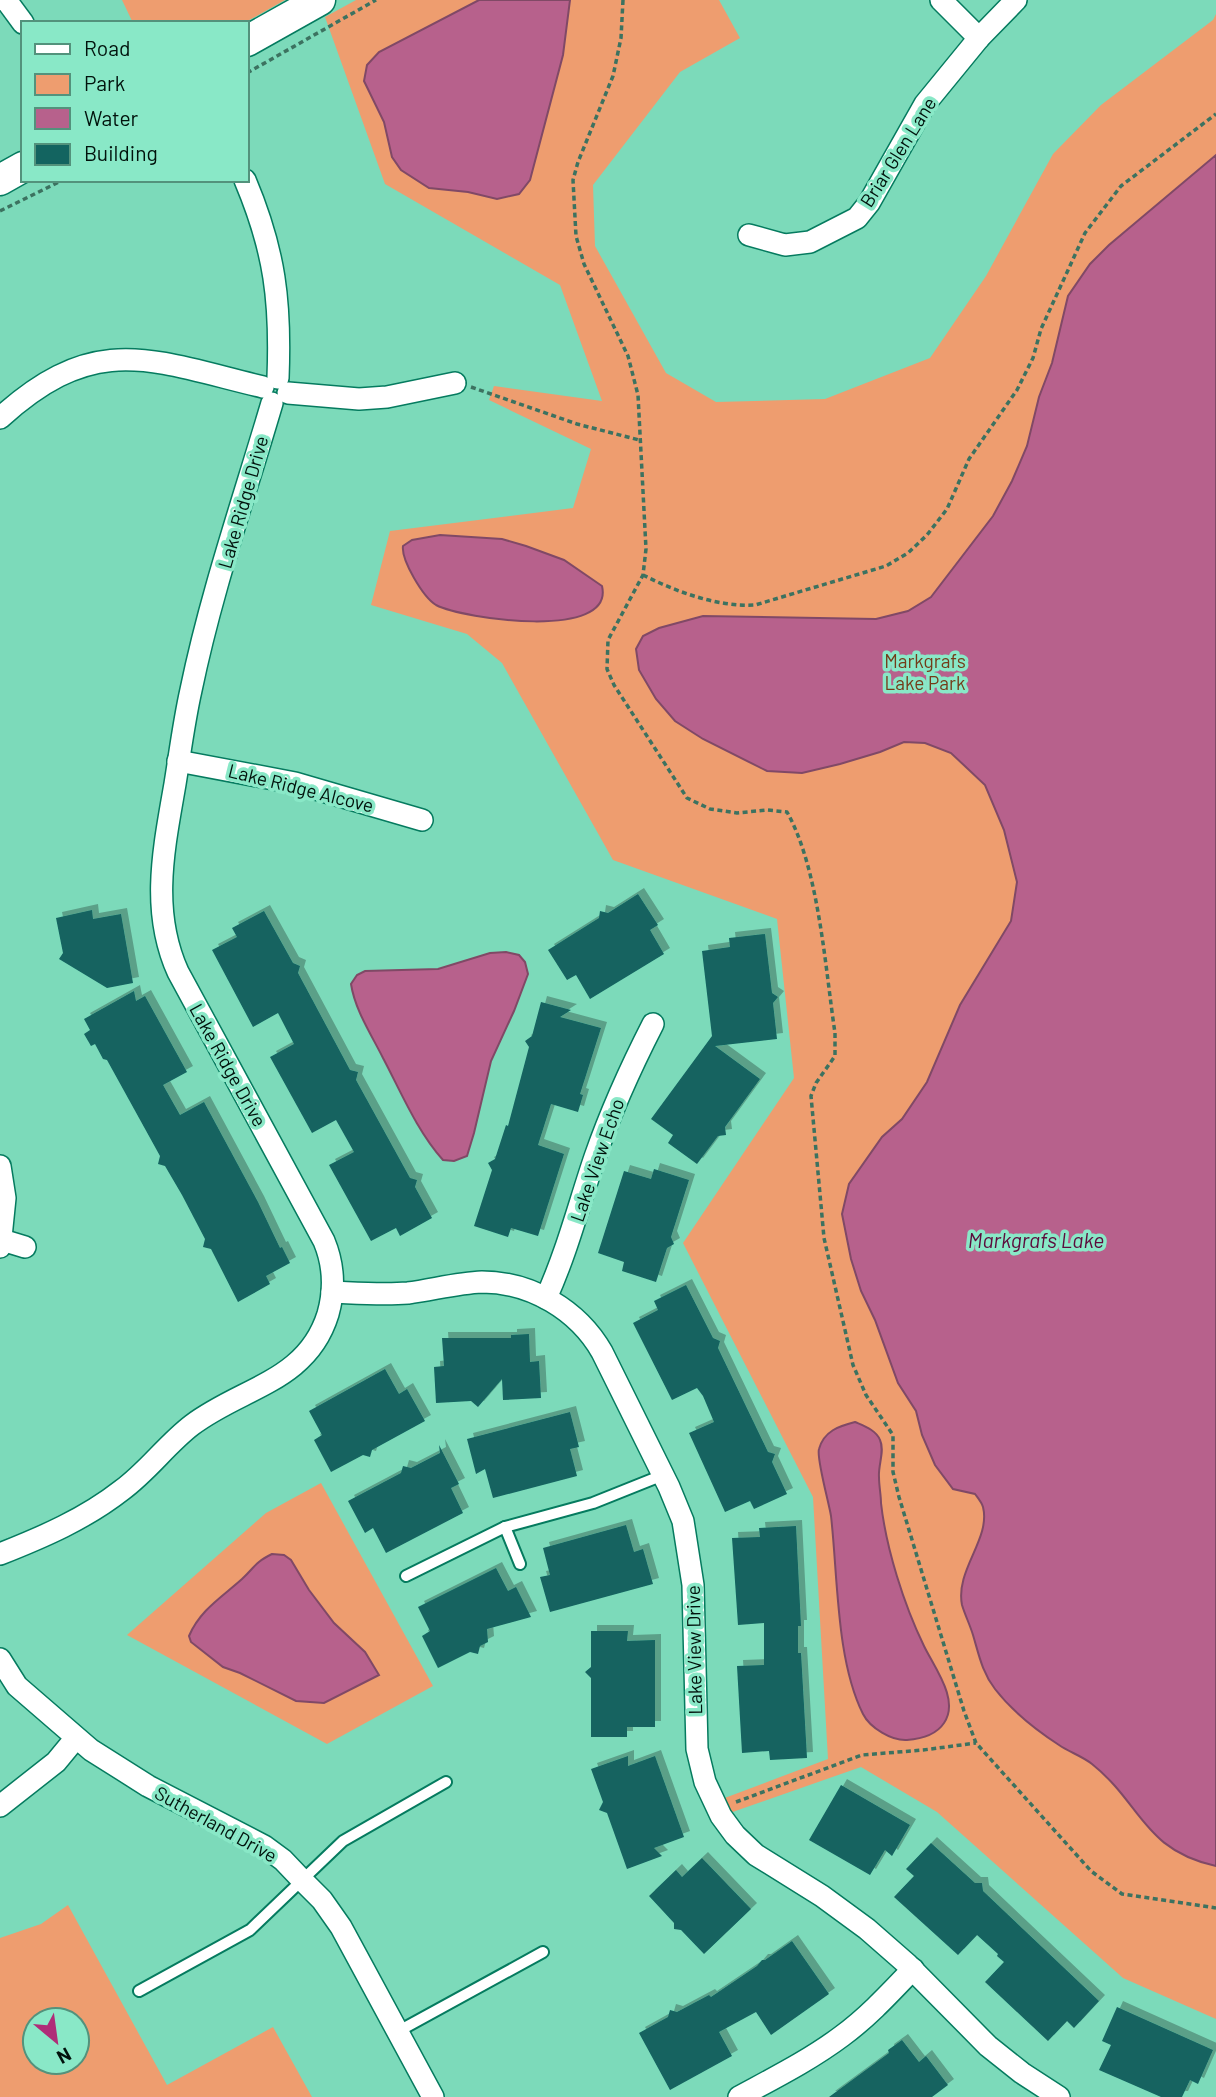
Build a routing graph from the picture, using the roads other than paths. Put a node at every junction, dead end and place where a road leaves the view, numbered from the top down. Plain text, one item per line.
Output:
1 (6, 0) edge
2 (320, 0) edge
3 (941, 0) edge
4 (1016, 0) edge
5 (22, 21) edge
6 (979, 38) junction
7 (248, 40) edge
8 (21, 168) edge
9 (0, 180) edge
10 (246, 182) edge
11 (749, 235) dead end
12 (455, 383) road end
13 (275, 390) junction
14 (0, 418) edge
15 (178, 761) junction
16 (422, 820) dead end
17 (653, 1024) dead end
18 (0, 1166) edge
19 (1, 1243) edge
20 (24, 1247) dead end
21 (332, 1292) junction
22 (546, 1298) junction
23 (663, 1475) junction
24 (505, 1527) junction
25 (0, 1554) edge
26 (520, 1564) dead end
27 (406, 1576) dead end
28 (0, 1659) edge
29 (75, 1739) junction
30 (446, 1782) dead end
31 (0, 1805) edge
32 (303, 1881) junction
33 (543, 1952) dead end
34 (912, 1969) junction
35 (139, 1991) dead end
36 (397, 2032) junction
37 (433, 2097) edge
38 (739, 2097) edge
39 (1059, 2097) edge

1 - 5 street
2 - 7 street
3 - 6 street
4 - 6 street, Briar Glen Lane
6 - 11 street, Briar Glen Lane
8 - 9 street
10 - 13 street, Lake Ridge Drive
12 - 13 street
13 - 14 street
13 - 15 street, Lake Ridge Drive
15 - 16 street, Lake Ridge Alcove
15 - 21 street, Lake Ridge Drive
17 - 22 street, Lake View Echo
18 - 19 street
19 - 20 street
21 - 22 street, Lake View Drive
21 - 25 street, Lake Ridge Drive
22 - 23 street, Lake View Drive
23 - 24 lane
23 - 34 street, Lake View Drive
24 - 26 lane
24 - 27 lane
28 - 29 street, Sutherland Drive
29 - 31 street
29 - 32 street, Sutherland Drive
30 - 32 lane
32 - 35 lane
32 - 36 street, Sutherland Drive
33 - 36 lane
34 - 38 street
34 - 39 street, Lake View Drive
36 - 37 street, Sutherland Drive

